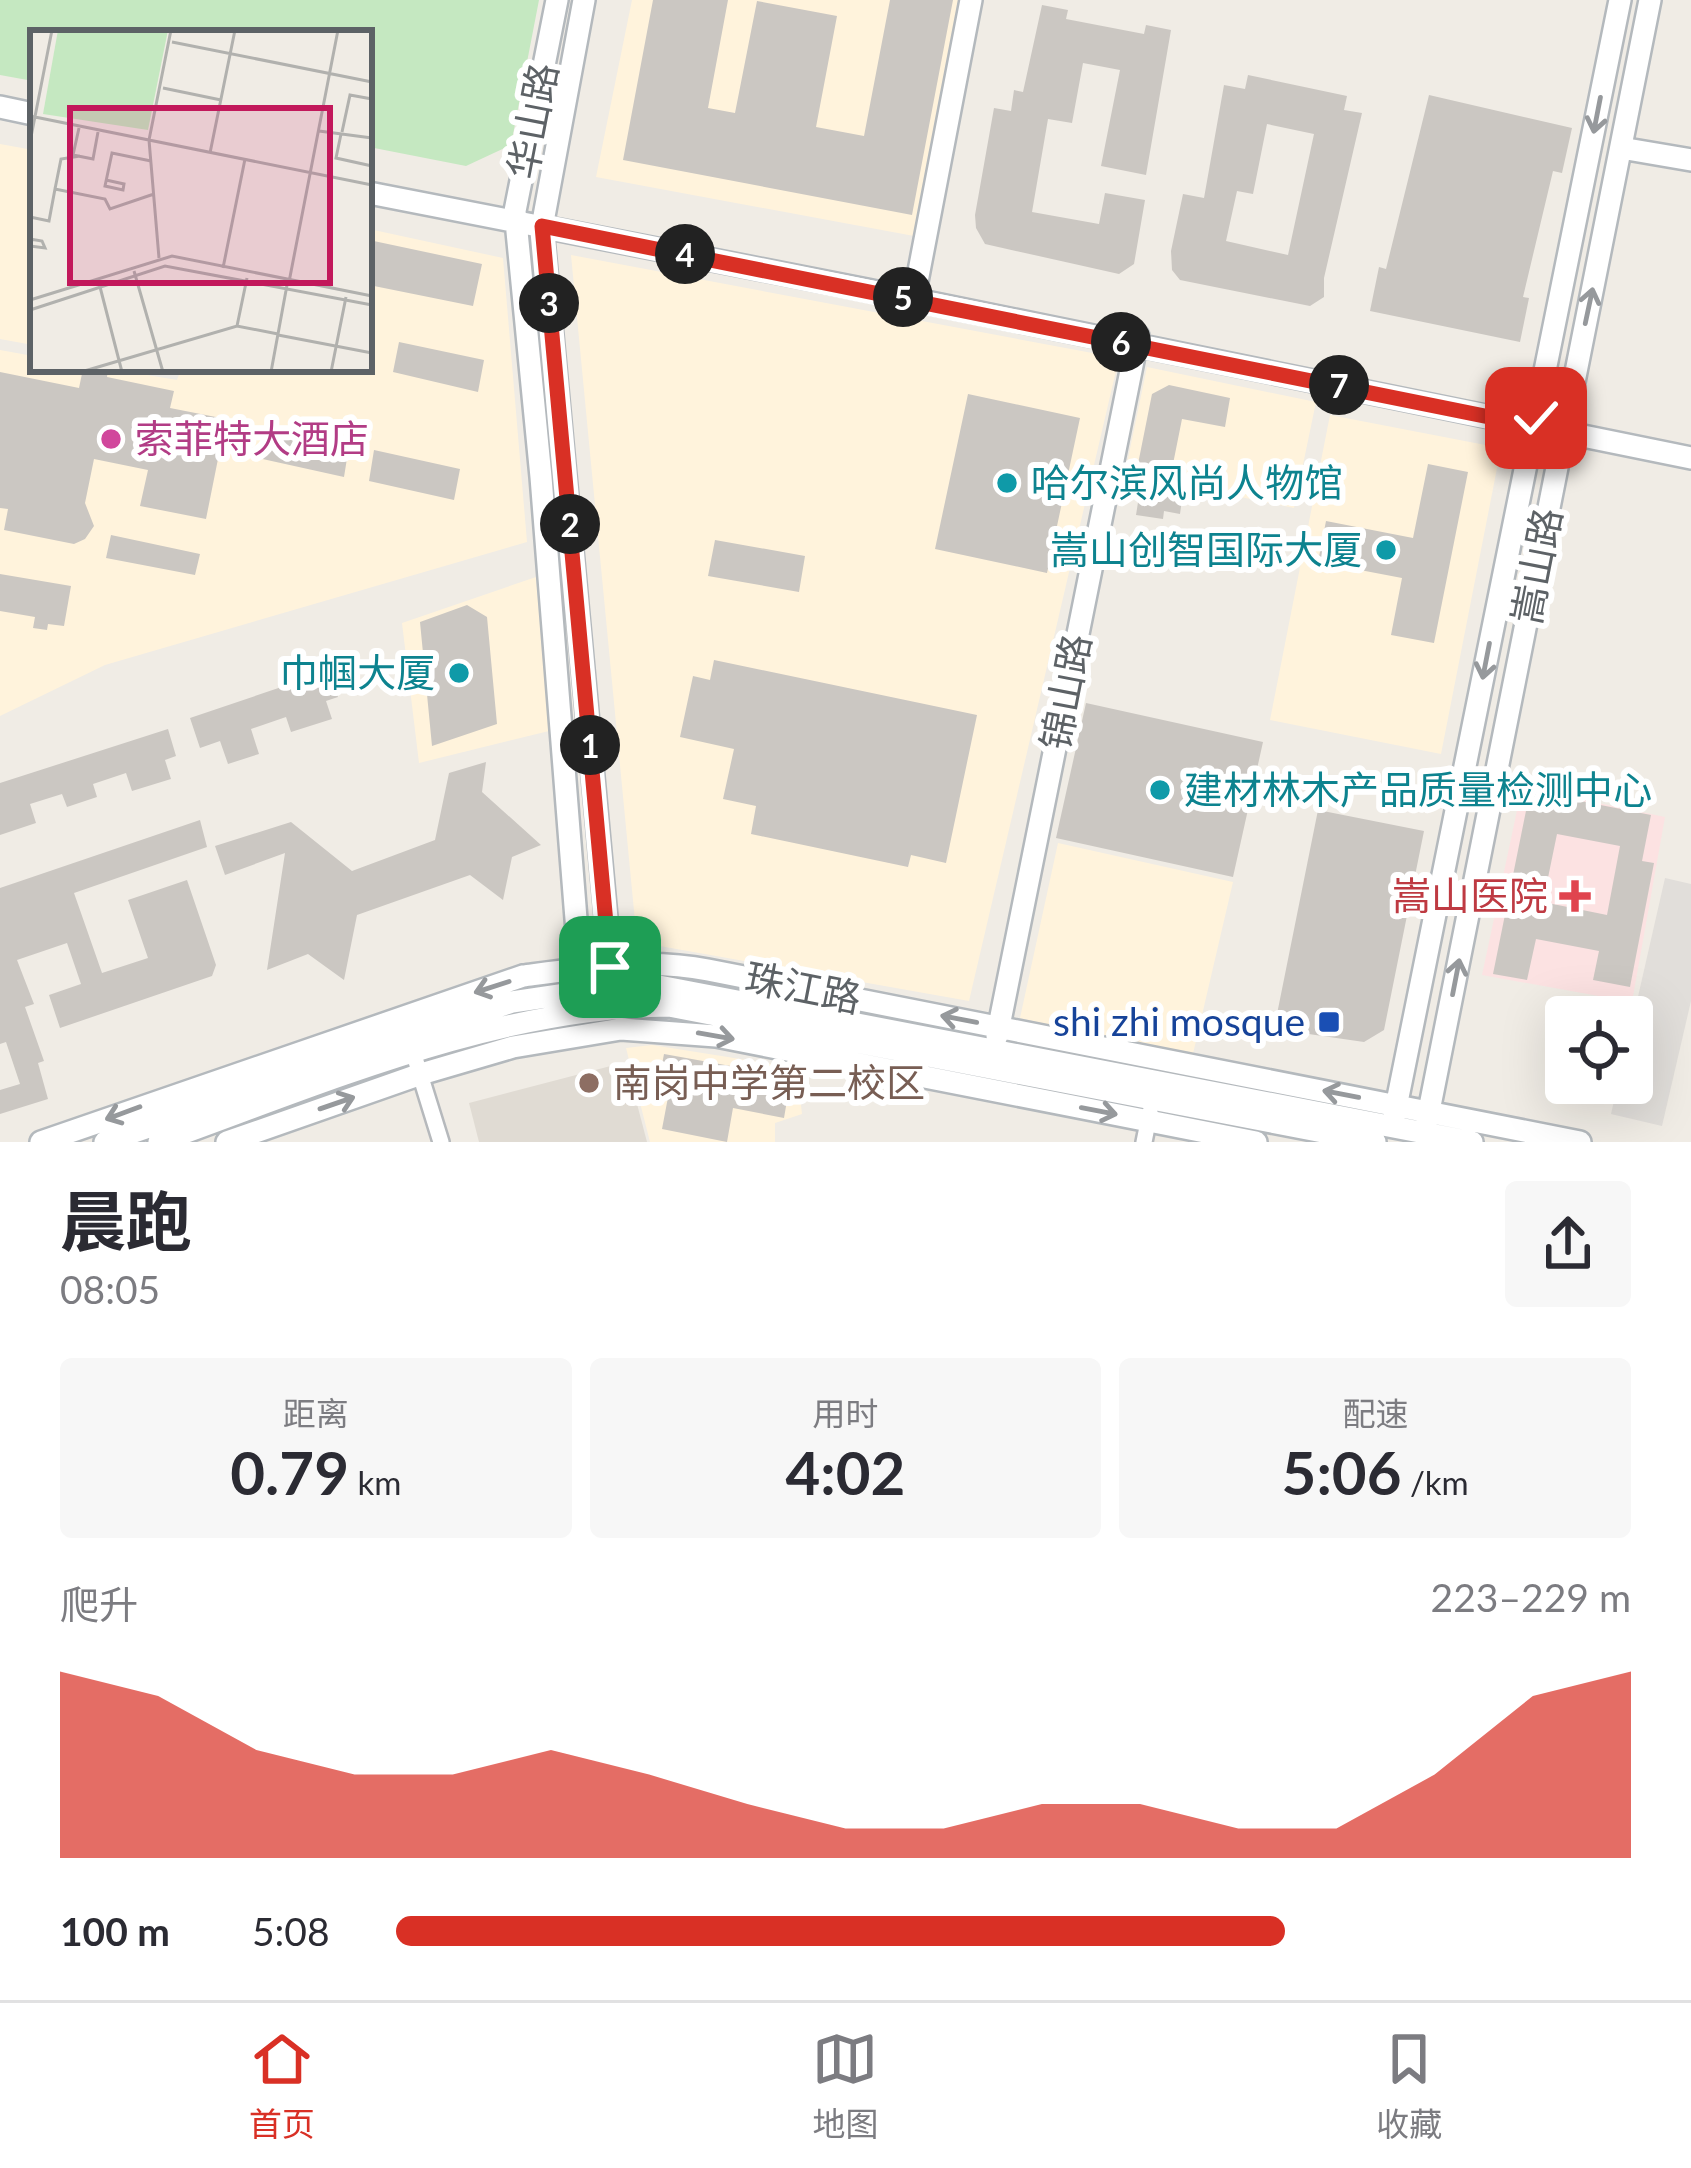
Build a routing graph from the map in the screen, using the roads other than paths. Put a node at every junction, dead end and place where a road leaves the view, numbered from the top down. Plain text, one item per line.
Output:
1 (556, 0) edge
2 (584, 0) edge
3 (971, 0) edge
4 (1620, 0) edge
5 (1650, 0) edge
6 (0, 107) edge
7 (30, 113) edge
8 (0, 121) edge
9 (30, 126) edge
10 (1621, 148) junction
11 (1691, 160) edge
12 (372, 183) edge
13 (372, 193) edge
14 (515, 216) junction
15 (542, 221) junction
16 (915, 292) junction
17 (1137, 341) junction
18 (1536, 421) junction
19 (1564, 426) junction
20 (1691, 446) edge
21 (1691, 458) edge
22 (614, 997) junction
23 (582, 1000) junction
24 (996, 1037) junction
25 (411, 1045) junction
26 (1153, 1097) junction
27 (1388, 1124) edge
28 (1421, 1129) edge
29 (1146, 1131) edge
30 (188, 1137) edge
31 (41, 1142) edge
32 (105, 1142) edge
33 (159, 1142) edge
34 (226, 1142) edge
35 (441, 1142) edge
36 (1256, 1142) edge
37 (1472, 1142) edge
38 (1580, 1142) edge

1 - 14 main road, 华山路
2 - 15 main road, 华山路
3 - 16 main road
4 -> 18 main road, 嵩山路
5 - 10 main road, 嵩山路
6 - 7 main road
8 - 9 main road
10 - 11 main road
19 -> 10 main road, 嵩山路
12 - 14 main road
13 - 14 main road
14 - 15 main road
14 - 23 main road, 华山路
15 - 16 main road
15 - 17 main road
15 - 22 main road, 华山路
16 - 17 main road
17 - 18 main road
17 - 24 main road, 锦山路
18 - 19 main road
18 -> 27 main road, 嵩山路
19 - 20 main road
19 - 21 main road
28 -> 19 main road, 嵩山路
22 - 23 main road, 珠江路
22 - 23 main road, 珠江路
24 -> 22 main road, 珠江路
22 - 26 main road, 珠江路
22 -> 29 main road, 珠江路
23 - 25 main road, 珠江路
23 - 25 main road, 珠江路
27 -> 24 main road, 珠江路
25 - 30 main road, 珠江路
25 -> 31 main road, 珠江路
25 - 32 main road, 珠江路
34 -> 25 main road, 珠江路
25 - 35 street
26 - 27 main road, 珠江路
26 - 29 street
27 - 28 main road, 珠江路
28 - 37 main road, 珠江路
28 - 38 main road, 珠江路
29 - 36 main road, 珠江路
30 - 33 main road, 珠江路

